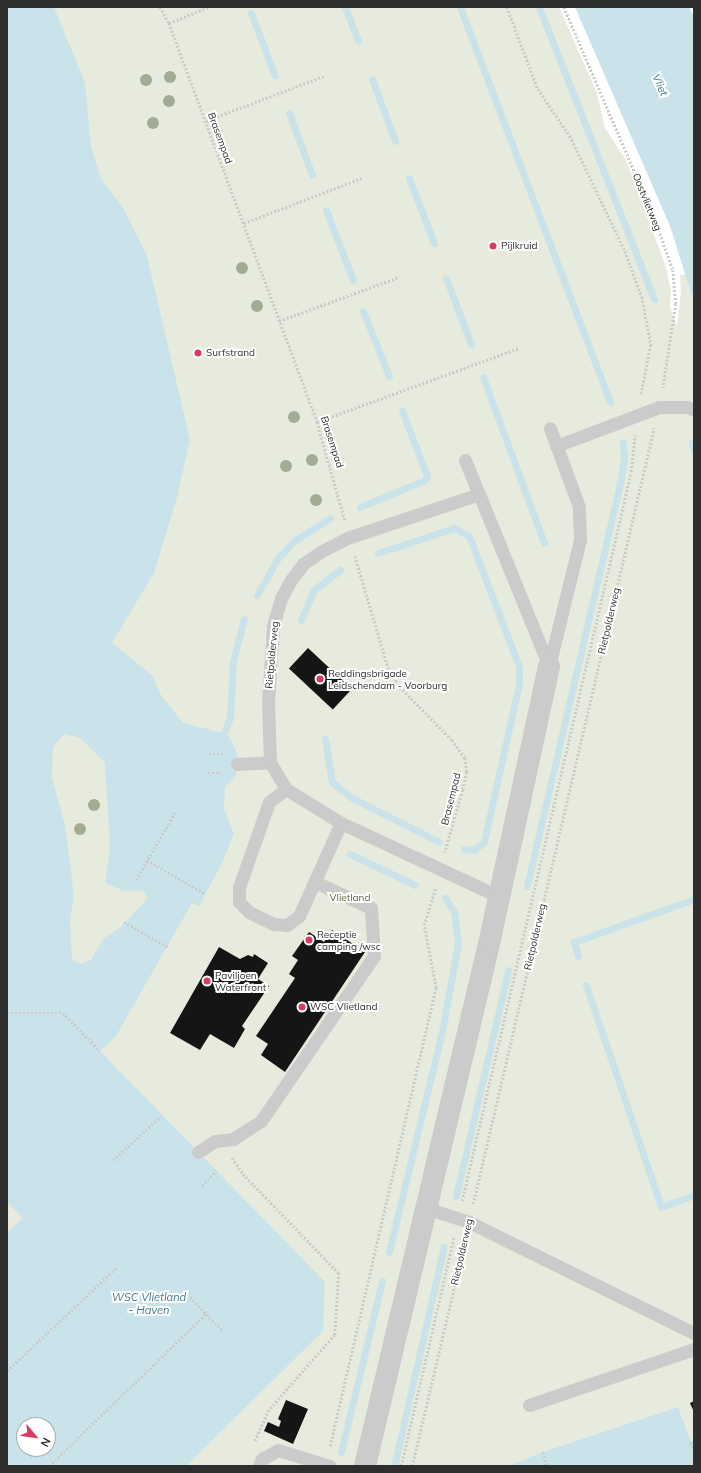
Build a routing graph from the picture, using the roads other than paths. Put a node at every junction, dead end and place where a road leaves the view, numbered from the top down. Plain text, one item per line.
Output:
1 (694, 410) edge
2 (550, 428) dead end
3 (556, 446) junction
4 (465, 460) dead end
5 (479, 494) junction
6 (549, 666) junction
7 (270, 762) junction
8 (236, 764) dead end
9 (286, 789) junction
10 (341, 823) junction
11 (315, 882) junction
12 (500, 897) junction
13 (198, 1152) dead end
14 (426, 1208) junction
15 (694, 1333) edge
16 (694, 1349) edge
17 (529, 1405) dead end
18 (261, 1463) edge
19 (328, 1465) edge
20 (365, 1466) edge

1 - 3 lane
2 - 3 lane
3 - 6 lane
4 - 5 lane
5 - 6 lane
5 - 7 lane, Rietpolderweg
6 - 12 street
7 - 8 lane
7 - 9 lane, Rietpolderweg
9 - 10 lane, Rietpolderweg
9 - 11 lane
10 - 11 lane
10 - 12 lane, Rietpolderweg
11 - 13 lane
12 - 14 street
14 - 15 lane
14 - 20 street
16 - 17 lane
18 - 19 lane

